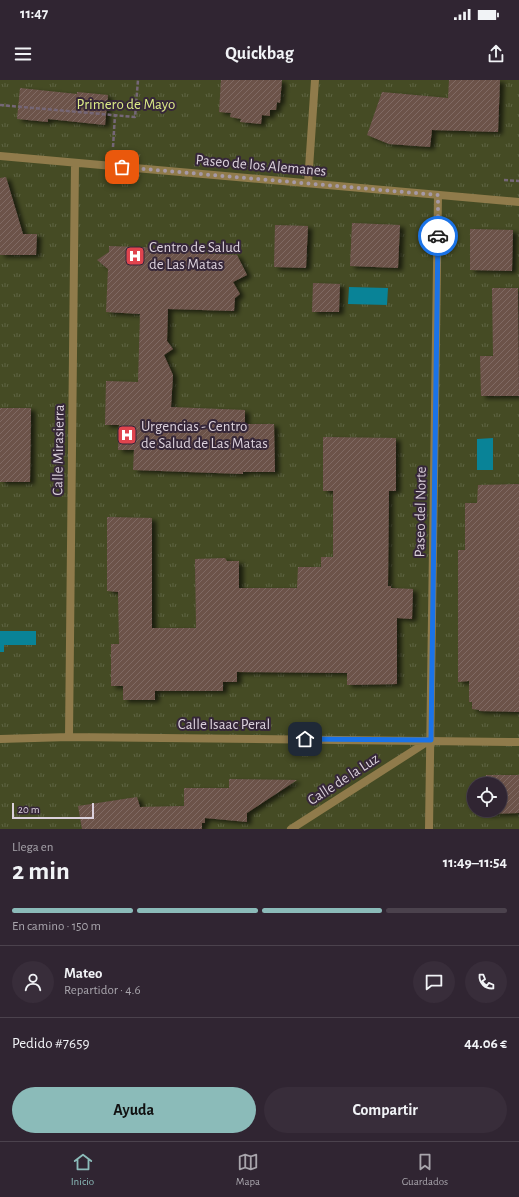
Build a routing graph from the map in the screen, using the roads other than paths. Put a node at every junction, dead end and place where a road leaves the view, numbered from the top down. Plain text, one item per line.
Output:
1 (315, 80) edge
2 (0, 156) edge
3 (75, 163) junction
4 (308, 183) junction
5 (438, 195) junction
6 (519, 202) edge
7 (69, 737) junction
8 (0, 739) edge
9 (431, 740) junction
10 (519, 742) edge
11 (291, 829) edge
12 (429, 829) edge

1 - 4 street
2 - 3 street, Paseo de los Alemanes
3 - 4 street, Paseo de los Alemanes
3 - 7 street, Calle Mirasierra
4 - 5 street, Paseo de los Alemanes
5 - 6 street, Paseo de los Alemanes
5 - 9 street, Paseo del Norte
7 - 8 street, Calle Isaac Peral
7 - 9 street, Calle Isaac Peral
9 - 10 street, Calle Isaac Peral
9 - 11 street, Calle de la Luz
9 - 12 street, Paseo del Norte

